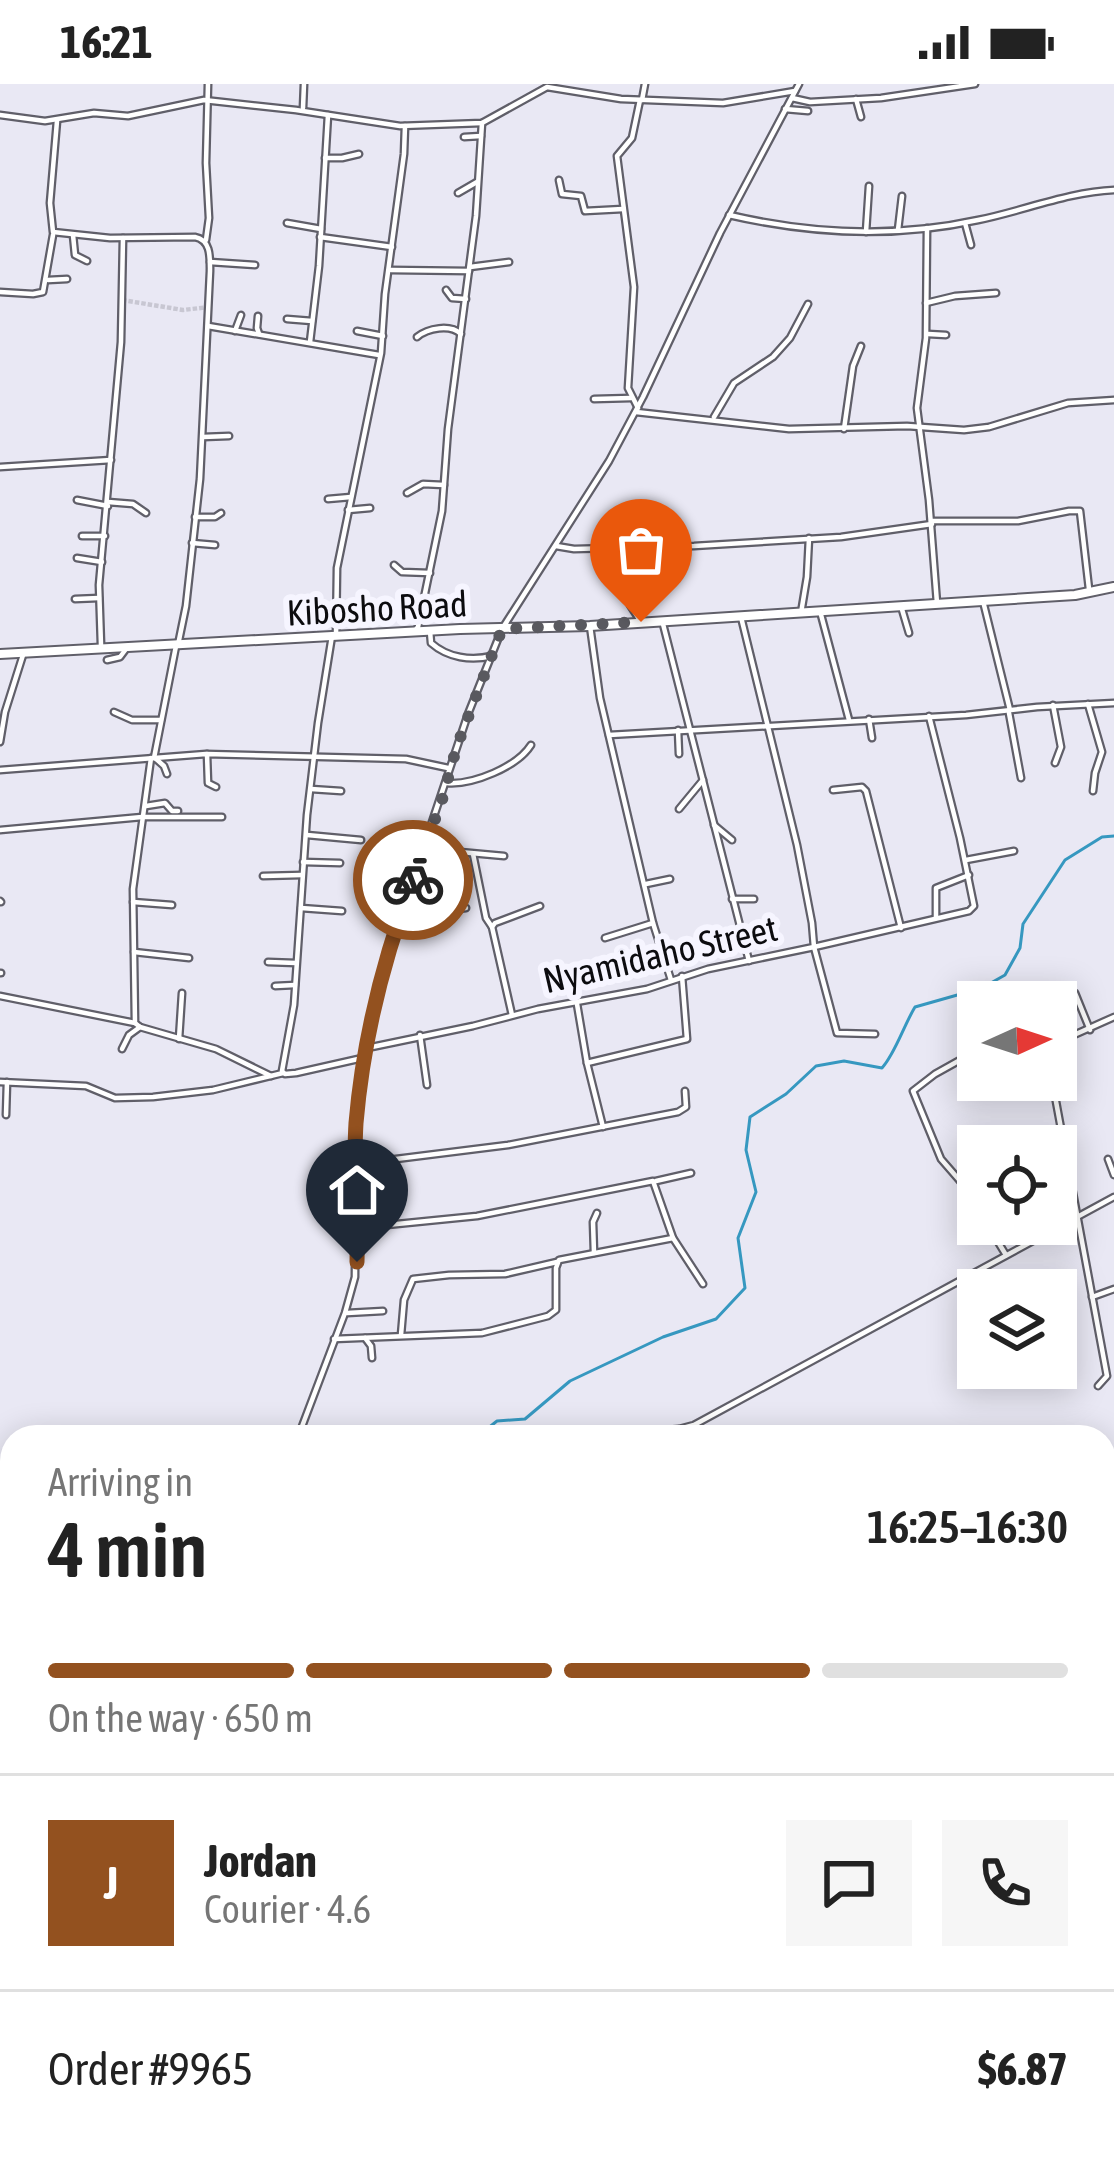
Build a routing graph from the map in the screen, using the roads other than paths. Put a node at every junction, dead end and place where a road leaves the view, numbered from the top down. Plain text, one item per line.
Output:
1 (208, 84) edge
2 (304, 84) edge
3 (645, 84) edge
4 (975, 84) edge
5 (795, 91) edge
6 (856, 99) junction
7 (208, 100) junction
8 (641, 100) junction
9 (785, 109) junction
10 (808, 110) dead end
11 (302, 111) junction
12 (0, 115) edge
13 (328, 115) junction
14 (861, 117) dead end
15 (56, 121) junction
16 (482, 123) junction
17 (405, 126) junction
18 (482, 136) junction
19 (464, 137) dead end
20 (359, 154) dead end
21 (325, 158) junction
22 (559, 180) dead end
23 (477, 182) junction
24 (869, 186) dead end
25 (1114, 190) edge
26 (458, 193) dead end
27 (902, 196) dead end
28 (623, 208) junction
29 (730, 215) junction
30 (287, 223) dead end
31 (965, 223) junction
32 (927, 228) junction
33 (898, 230) junction
34 (53, 232) junction
35 (866, 232) junction
36 (321, 233) junction
37 (73, 235) junction
38 (123, 238) junction
39 (205, 241) junction
40 (971, 245) dead end
41 (392, 247) junction
42 (87, 261) dead end
43 (210, 262) junction
44 (509, 262) dead end
45 (255, 265) dead end
46 (470, 269) junction
47 (389, 270) junction
48 (67, 279) dead end
49 (46, 280) junction
50 (446, 290) dead end
51 (0, 292) edge
52 (996, 293) dead end
53 (466, 299) junction
54 (926, 303) junction
55 (808, 304) dead end
56 (241, 315) dead end
57 (258, 316) dead end
58 (287, 319) dead end
59 (312, 321) junction
60 (208, 326) junction
61 (235, 331) junction
62 (356, 331) dead end
63 (461, 334) junction
64 (926, 334) junction
65 (261, 335) junction
66 (946, 335) dead end
67 (382, 336) junction
68 (417, 337) dead end
69 (310, 342) junction
70 (861, 346) dead end
71 (381, 356) junction
72 (631, 398) junction
73 (594, 399) dead end
74 (1114, 400) edge
75 (637, 410) junction
76 (712, 419) junction
77 (919, 426) junction
78 (844, 429) junction
79 (230, 436) dead end
80 (203, 437) junction
81 (112, 460) junction
82 (0, 467) edge
83 (444, 485) junction
84 (407, 494) dead end
85 (351, 497) junction
86 (328, 499) dead end
87 (77, 500) dead end
88 (108, 504) junction
89 (370, 508) dead end
90 (349, 510) junction
91 (146, 512) dead end
92 (221, 513) dead end
93 (195, 517) junction
94 (932, 523) junction
95 (82, 536) dead end
96 (105, 536) junction
97 (809, 538) junction
98 (192, 543) junction
99 (214, 544) dead end
100 (556, 546) junction
101 (630, 548) junction
102 (77, 558) dead end
103 (102, 562) junction
104 (394, 565) dead end
105 (430, 573) junction
106 (1114, 587) edge
107 (1089, 594) junction
108 (75, 598) dead end
109 (99, 598) junction
110 (982, 601) junction
111 (938, 603) junction
112 (901, 606) junction
113 (820, 611) junction
114 (801, 614) junction
115 (741, 616) junction
116 (662, 620) junction
117 (641, 622) junction
118 (590, 626) junction
119 (502, 629) junction
120 (430, 631) junction
121 (414, 632) junction
122 (909, 634) dead end
123 (334, 636) junction
124 (177, 646) junction
125 (126, 649) junction
126 (101, 650) junction
127 (23, 653) junction
128 (0, 654) edge
129 (492, 656) junction
130 (107, 660) dead end
131 (1114, 703) edge
132 (1088, 704) junction
133 (1053, 705) junction
134 (1009, 711) junction
135 (114, 712) dead end
136 (929, 716) junction
137 (869, 719) junction
138 (161, 720) junction
139 (848, 720) junction
140 (767, 724) junction
141 (678, 730) junction
142 (688, 730) junction
143 (609, 735) junction
144 (872, 739) dead end
145 (0, 742) edge
146 (530, 745) dead end
147 (207, 754) junction
148 (679, 754) dead end
149 (153, 758) junction
150 (314, 758) junction
151 (1055, 763) dead end
152 (451, 769) junction
153 (0, 770) edge
154 (166, 774) dead end
155 (1022, 778) dead end
156 (703, 780) junction
157 (447, 783) junction
158 (216, 788) dead end
159 (310, 789) junction
160 (832, 790) dead end
161 (1093, 790) dead end
162 (341, 791) dead end
163 (143, 806) junction
164 (679, 809) dead end
165 (178, 812) dead end
166 (222, 817) dead end
167 (142, 818) junction
168 (714, 825) junction
169 (0, 830) edge
170 (306, 835) junction
171 (361, 840) dead end
172 (732, 840) dead end
173 (425, 848) junction
174 (734, 849) dead end
175 (719, 850) junction
176 (1014, 851) dead end
177 (473, 854) junction
178 (505, 856) dead end
179 (966, 860) junction
180 (303, 862) junction
181 (340, 863) dead end
182 (969, 874) junction
183 (302, 875) junction
184 (263, 876) dead end
185 (670, 879) dead end
186 (644, 885) junction
187 (732, 899) junction
188 (754, 899) dead end
189 (133, 902) junction
190 (172, 905) dead end
191 (540, 906) dead end
192 (301, 908) junction
193 (466, 908) dead end
194 (342, 911) dead end
195 (402, 912) junction
196 (936, 919) junction
197 (653, 923) junction
198 (492, 927) junction
199 (901, 928) junction
200 (605, 938) dead end
201 (814, 946) junction
202 (134, 952) junction
203 (189, 958) dead end
204 (749, 961) junction
205 (268, 962) dead end
206 (296, 963) junction
207 (682, 976) junction
208 (671, 980) junction
209 (275, 986) dead end
210 (295, 986) junction
211 (182, 993) dead end
212 (0, 996) edge
213 (1077, 998) edge
214 (577, 1001) junction
215 (512, 1016) junction
216 (1114, 1019) edge
217 (137, 1025) junction
218 (1090, 1030) junction
219 (875, 1034) dead end
220 (420, 1035) junction
221 (1077, 1035) edge
222 (179, 1039) junction
223 (367, 1048) junction
224 (122, 1049) dead end
225 (367, 1057) junction
226 (957, 1062) edge
227 (587, 1064) junction
228 (283, 1073) junction
229 (271, 1076) junction
230 (4, 1082) edge
231 (427, 1085) dead end
232 (685, 1090) dead end
233 (6, 1114) dead end
234 (603, 1127) junction
235 (1108, 1159) dead end
236 (356, 1164) junction
237 (691, 1172) dead end
238 (1114, 1175) edge
239 (957, 1177) edge
240 (654, 1182) junction
241 (1114, 1197) edge
242 (598, 1213) dead end
243 (1077, 1216) joint
244 (357, 1228) junction
245 (673, 1238) junction
246 (1000, 1245) edge
247 (1024, 1245) edge
248 (594, 1253) junction
249 (1006, 1255) junction
250 (557, 1262) junction
251 (703, 1283) dead end
252 (1114, 1289) edge
253 (1092, 1297) junction
254 (383, 1311) dead end
255 (345, 1313) junction
256 (401, 1337) junction
257 (365, 1338) junction
258 (334, 1339) junction
259 (372, 1358) dead end
260 (1098, 1386) dead end
261 (302, 1425) edge
262 (694, 1425) edge

1 - 7 street
2 - 11 street
3 - 8 street
4 - 6 street
5 - 6 street
5 - 8 street
5 - 9 street
6 - 14 street
7 - 11 street
7 - 15 street
7 - 39 street
8 - 16 street
8 - 28 street
9 - 10 street
9 - 29 street
11 - 13 street
12 - 15 street
13 - 17 street
13 - 21 street
15 - 34 street
16 - 17 street
16 - 18 street
17 - 41 street
18 - 19 street
18 - 23 street
20 - 21 street
21 - 36 street
22 - 28 street
23 - 26 street
23 - 46 street
24 - 35 street
25 - 31 street
27 - 33 street
28 - 72 street
29 - 35 street
29 - 75 street
30 - 36 street
31 - 32 street
31 - 40 street
32 - 33 street
32 - 54 street
33 - 35 street
34 - 37 street
34 - 49 street
36 - 41 street
36 - 59 street
37 - 38 street
37 - 42 street
38 - 39 street
38 - 81 street
39 - 43 street
41 - 47 street
43 - 45 street
43 - 60 street
44 - 46 street
46 - 47 street
46 - 53 street
47 - 67 street
48 - 49 street
49 - 51 street
50 - 53 street
52 - 54 street
53 - 63 street
54 - 64 street
55 - 76 street
56 - 61 street
57 - 65 street
58 - 59 street
59 - 69 street
60 - 61 street
60 - 80 street
61 - 65 street
62 - 67 street
63 - 68 street
63 - 83 street
64 - 66 street
64 - 77 street
65 - 69 street
67 - 71 street
69 - 71 street
70 - 78 street
71 - 85 street
72 - 73 street
72 - 75 street
74 - 77 street
75 - 76 street
75 - 100 street
76 - 78 street
77 - 78 street
77 - 94 street
79 - 80 street
80 - 93 street
81 - 82 street
81 - 88 street
83 - 84 street
83 - 105 street
85 - 86 street
85 - 90 street
87 - 88 street
88 - 91 street
88 - 96 street
89 - 90 street
90 - 123 street
92 - 93 street
93 - 98 street
94 - 97 street
94 - 107 street
94 - 111 street
95 - 96 street
96 - 103 street
97 - 101 street
97 - 114 street
98 - 99 street
98 - 124 street
100 - 101 street
100 - 119 street
101 - 117 street
102 - 103 street
103 - 109 street
104 - 105 street
105 - 121 street
106 - 107 street, Kibosho Road
107 - 110 street, Kibosho Road
108 - 109 street
109 - 126 street
110 - 111 street, Kibosho Road
110 - 134 street
111 - 112 street, Kibosho Road
112 - 113 street, Kibosho Road
112 - 122 street
113 - 114 street, Kibosho Road
113 - 139 street
114 - 115 street, Kibosho Road
115 - 116 street, Kibosho Road
115 - 140 street, Nyamidaho Street
116 - 117 street, Kibosho Road
116 - 142 street
117 - 118 street, Kibosho Road
118 - 119 street, Kibosho Road
118 - 143 street
119 - 120 street, Kibosho Road
119 - 129 street
120 - 121 street, Kibosho Road
120 - 129 street
121 - 123 street, Kibosho Road
123 - 124 street, Kibosho Road
123 - 150 street
124 - 125 street, Kibosho Road
124 - 138 street
125 - 126 street, Kibosho Road
125 - 130 street
126 - 127 street, Kibosho Road
127 - 128 street, Kibosho Road
127 - 145 street
129 - 152 street
131 - 132 street
132 - 133 street
132 - 161 street
133 - 134 street
133 - 151 street
134 - 136 street
134 - 155 street
135 - 138 street
136 - 137 street
136 - 179 street
137 - 139 street
137 - 144 street
138 - 149 street
139 - 140 street
140 - 142 street
140 - 201 street, Nyamidaho Street
141 - 142 street
141 - 143 street
141 - 148 street
142 - 156 street
143 - 186 street
146 - 157 street
147 - 149 street
147 - 150 street
147 - 158 street
149 - 153 street
149 - 154 street
149 - 163 street
150 - 152 street
150 - 159 street
152 - 157 street
156 - 164 street
156 - 168 street
157 - 173 street
159 - 162 street
159 - 170 street
160 - 199 street
163 - 165 street
163 - 167 street
166 - 167 street
167 - 169 street
167 - 189 street
168 - 172 street
168 - 175 street
170 - 171 street
170 - 180 street
173 - 177 street
173 - 195 street
174 - 175 street
175 - 187 street
176 - 179 street
177 - 178 street
177 - 198 street
179 - 182 street
180 - 181 street
180 - 183 street
182 - 196 street
182 - 196 street
183 - 184 street
183 - 192 street
185 - 186 street
186 - 197 street
187 - 188 street
187 - 204 street
189 - 190 street
189 - 202 street
191 - 198 street
192 - 194 street
192 - 206 street
193 - 195 street
195 - 223 street
196 - 199 street
197 - 200 street
197 - 208 street
198 - 215 street
199 - 201 street
201 - 204 street, Nyamidaho Street
201 - 219 street
202 - 203 street
202 - 217 street
204 - 207 street, Nyamidaho Street
205 - 206 street
206 - 210 street
207 - 208 street, Nyamidaho Street
207 - 227 street
208 - 214 street, Nyamidaho Street
209 - 210 street
210 - 228 street
211 - 222 street
212 - 217 street
213 - 218 street
214 - 215 street, Nyamidaho Street
214 - 227 street
215 - 220 street, Nyamidaho Street
216 - 218 street
217 - 222 street
217 - 224 street
218 - 221 street
220 - 223 street, Nyamidaho Street
220 - 231 street
222 - 229 street
223 - 225 street
225 - 228 street
225 - 236 street
226 - 239 street
227 - 234 street
228 - 229 street
229 - 230 street
230 - 233 street
232 - 234 street
234 - 236 street
235 - 238 street
236 - 244 street
237 - 240 street
240 - 244 street
240 - 245 street
241 - 243 street
242 - 248 street
243 - 253 street
244 - 255 street
245 - 248 street
245 - 251 street
246 - 249 street
247 - 249 street
248 - 250 street
249 - 262 street
250 - 256 street
250 - 256 street
252 - 253 street
253 - 260 street
254 - 255 street
255 - 258 street
256 - 257 street
257 - 258 street
257 - 259 street
258 - 261 street

